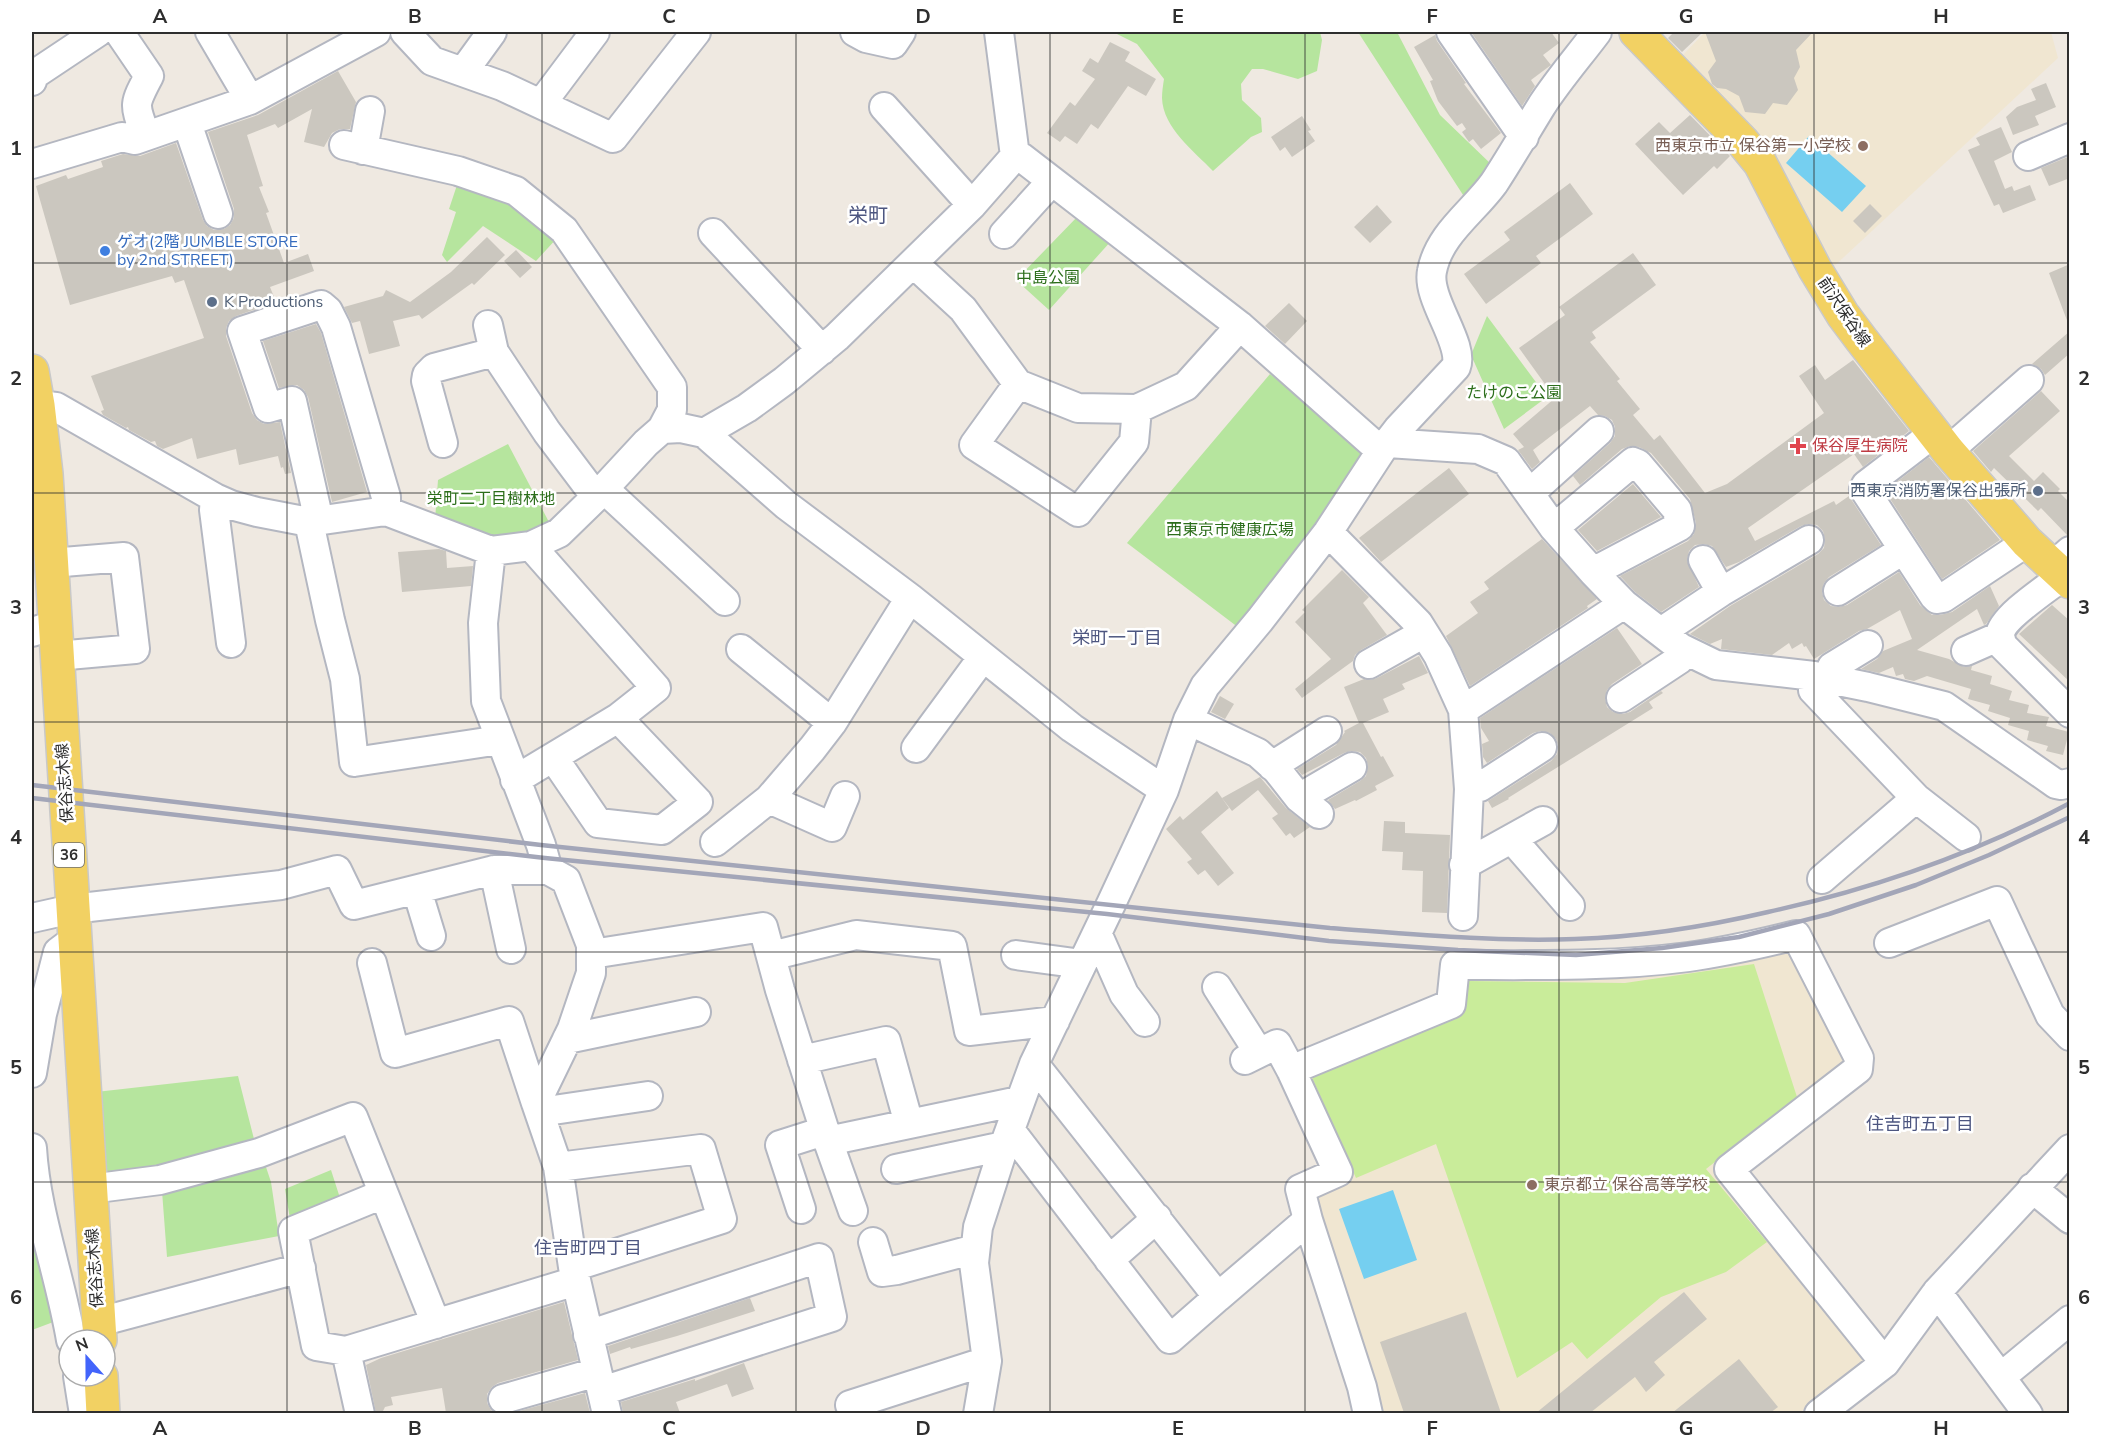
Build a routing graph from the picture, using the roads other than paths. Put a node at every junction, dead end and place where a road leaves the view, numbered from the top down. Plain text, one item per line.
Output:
1 (98, 32) edge
2 (119, 32) edge
3 (210, 32) edge
4 (376, 32) edge
5 (405, 32) edge
6 (492, 32) edge
7 (595, 32) edge
8 (696, 32) edge
9 (855, 32) edge
10 (901, 32) edge
11 (999, 32) edge
12 (1451, 32) edge
13 (1597, 32) edge
14 (1636, 32) edge
15 (463, 72) junction
16 (32, 81) edge
17 (250, 99) junction
18 (541, 104) junction
19 (884, 107) dead end
20 (370, 111) dead end
21 (187, 123) junction
22 (146, 136) junction
23 (1524, 137) junction
24 (2070, 138) edge
25 (1016, 156) junction
26 (2028, 156) dead end
27 (32, 164) edge
28 (1051, 182) junction
29 (972, 205) junction
30 (218, 214) dead end
31 (713, 233) dead end
32 (1004, 234) dead end
33 (914, 263) junction
34 (1240, 326) junction
35 (822, 350) junction
36 (32, 371) edge
37 (2029, 380) dead end
38 (1018, 384) junction
39 (38, 405) junction
40 (1137, 409) junction
41 (662, 429) junction
42 (1599, 431) dead end
43 (704, 433) junction
44 (1941, 442) junction
45 (443, 443) dead end
46 (1384, 447) junction
47 (39, 476) edge
48 (600, 493) junction
49 (1530, 493) junction
50 (215, 498) junction
51 (386, 512) junction
52 (314, 521) junction
53 (1554, 528) junction
54 (1328, 532) junction
55 (1809, 540) dead end
56 (2027, 542) junction
57 (531, 546) junction
58 (1903, 550) junction
59 (491, 551) junction
60 (1702, 560) dead end
61 (51, 562) junction
62 (2064, 569) edge
63 (1593, 572) junction
64 (1838, 591) dead end
65 (1720, 592) junction
66 (910, 598) junction
67 (725, 601) dead end
68 (1624, 604) junction
69 (1661, 632) junction
70 (1424, 633) junction
71 (2000, 636) junction
72 (47, 638) edge
73 (233, 642) dead end
74 (1868, 645) dead end
75 (741, 650) dead end
76 (1685, 650) junction
77 (1966, 651) dead end
78 (983, 657) junction
79 (1369, 664) dead end
80 (1822, 678) junction
81 (1621, 698) dead end
82 (1463, 710) junction
83 (2070, 713) edge
84 (618, 718) junction
85 (1188, 720) junction
86 (832, 723) junction
87 (1328, 731) dead end
88 (500, 740) junction
89 (1542, 747) dead end
90 (916, 748) dead end
91 (553, 757) junction
92 (1272, 766) junction
93 (1352, 767) dead end
94 (515, 780) junction
95 (2070, 783) edge
96 (1469, 789) junction
97 (1164, 790) junction
98 (845, 796) dead end
99 (1916, 798) junction
100 (769, 799) junction
101 (1543, 821) dead end
102 (1966, 837) dead end
103 (1512, 839) junction
104 (715, 842) dead end
105 (1464, 865) junction
106 (494, 870) junction
107 (548, 870) junction
108 (1822, 879) dead end
109 (417, 890) junction
110 (1570, 906) dead end
111 (1463, 916) dead end
112 (32, 918) edge
113 (73, 924) junction
114 (1097, 933) junction
115 (430, 936) dead end
116 (1889, 943) dead end
117 (511, 949) dead end
118 (592, 954) junction
119 (1016, 955) dead end
120 (771, 956) junction
121 (372, 963) dead end
122 (1082, 964) junction
123 (1217, 987) dead end
124 (696, 1012) dead end
125 (1055, 1021) junction
126 (1145, 1022) dead end
127 (2070, 1036) edge
128 (567, 1039) junction
129 (802, 1060) junction
130 (1034, 1064) junction
131 (1291, 1070) junction
132 (32, 1073) edge
133 (648, 1096) dead end
134 (1019, 1101) junction
135 (538, 1107) junction
136 (909, 1124) junction
137 (826, 1136) junction
138 (1007, 1138) junction
139 (32, 1148) edge
140 (2070, 1149) edge
141 (558, 1167) junction
142 (896, 1169) dead end
143 (33, 1181) edge
144 (2032, 1188) junction
145 (90, 1190) junction
146 (384, 1194) junction
147 (801, 1209) dead end
148 (853, 1211) dead end
149 (1157, 1218) junction
150 (2070, 1219) edge
151 (1308, 1220) junction
152 (873, 1242) dead end
153 (975, 1249) junction
154 (1108, 1260) junction
155 (301, 1268) junction
156 (575, 1274) junction
157 (1936, 1292) junction
158 (1218, 1297) junction
159 (2070, 1320) edge
160 (436, 1324) junction
161 (68, 1328) edge
162 (99, 1328) edge
163 (109, 1328) edge
164 (588, 1335) junction
165 (346, 1351) junction
166 (987, 1361) junction
167 (1885, 1364) junction
168 (2001, 1377) junction
169 (80, 1388) edge
170 (102, 1388) edge
171 (602, 1392) edge
172 (503, 1399) dead end
173 (850, 1405) dead end
174 (84, 1413) edge
175 (103, 1413) edge
176 (358, 1413) edge
177 (978, 1413) edge
178 (1368, 1413) edge
179 (1819, 1413) edge
180 (2028, 1413) edge

1 - 16 street
2 - 22 street
3 - 17 street
4 - 17 street
5 - 15 street
6 - 15 street
7 - 18 street
8 - 18 street
9 - 10 street
11 - 25 street
12 - 23 street
13 - 23 street
14 - 44 main road, 前沢保谷線
15 - 18 street
17 - 21 street
19 - 29 street
20 - 41 street
21 - 22 street
21 - 30 street
22 - 27 street
23 - 46 street
24 - 26 street
25 - 28 street
25 - 29 street
28 - 32 street
28 - 34 street
29 - 33 street
31 - 35 street
33 - 35 street
33 - 38 street
34 - 40 street
34 - 46 street
35 - 43 street
36 - 39 main road, 保谷志木線 / 36
37 - 44 street
38 - 40 street
38 - 40 street
39 - 47 main road, 保谷志木線 / 36
39 - 50 street
41 - 43 street
41 - 48 street
42 - 49 street
43 - 66 street
44 - 56 main road, 前沢保谷線
44 - 58 street
45 - 48 street
46 - 49 street
46 - 54 street
47 - 61 main road, 保谷志木線 / 36
48 - 57 street
48 - 67 street
49 - 53 street
50 - 52 street
50 - 73 street
51 - 52 street
51 - 52 street
51 - 59 street
52 - 88 street
53 - 63 street
53 - 63 street
54 - 70 street
54 - 85 street
55 - 65 street
56 - 58 street
56 - 62 main road, 前沢保谷線
57 - 59 street
57 - 84 street
58 - 64 street
59 - 88 street
60 - 65 street
61 - 72 main road, 保谷志木線 / 36
61 - 72 street
62 - 71 street
63 - 68 street
65 - 69 street
66 - 78 street
66 - 86 street
68 - 69 street
68 - 82 street
69 - 76 street
70 - 79 street
70 - 82 street
71 - 77 street
71 - 83 street
72 - 113 main road, 保谷志木線 / 36
74 - 80 street
75 - 86 street
76 - 80 street
76 - 81 street
78 - 90 street
78 - 97 street
80 - 95 street
80 - 99 street
82 - 96 street
84 - 91 street
84 - 91 street
85 - 92 street
85 - 97 street
86 - 100 street
87 - 92 street
88 - 94 street
89 - 96 street
91 - 94 street
92 - 93 street
94 - 107 street
96 - 105 street
97 - 114 street
98 - 100 street
99 - 102 street
99 - 108 street
100 - 104 street
101 - 103 street
103 - 105 street
103 - 110 street
105 - 111 street
106 - 107 street
106 - 109 street
106 - 117 street
107 - 118 street
109 - 113 street
109 - 115 street
112 - 113 street
113 - 132 street
113 - 145 main road, 保谷志木線 / 36
114 - 122 street
114 - 126 street
116 - 127 street
118 - 120 street
118 - 128 street
119 - 122 street
120 - 125 street
120 - 129 street
121 - 135 street
122 - 125 street
123 - 131 street
124 - 128 street
125 - 130 street
128 - 135 street
129 - 136 street
129 - 137 street
130 - 134 street
130 - 149 street
131 - 151 street
131 - 167 street
133 - 135 street
134 - 136 street
134 - 138 street
135 - 141 street
136 - 137 street
137 - 147 street
137 - 148 street
138 - 142 street
138 - 153 street
138 - 154 street
139 - 143 street
140 - 144 street
141 - 156 street
141 - 156 street
143 - 161 street
144 - 150 street
144 - 157 street
145 - 146 street
145 - 162 main road, 保谷志木線 / 36
146 - 155 street
146 - 160 street
149 - 154 street
149 - 158 street
151 - 158 street
151 - 178 street
152 - 153 street
153 - 166 street
154 - 158 street
155 - 163 street
155 - 165 street
156 - 160 street
156 - 164 street
157 - 167 street
157 - 168 street
159 - 168 street
160 - 165 street
164 - 171 street
164 - 171 street
165 - 176 street
166 - 173 street
166 - 177 street
167 - 179 street
168 - 180 street
169 - 174 street
170 - 175 main road
171 - 172 street

